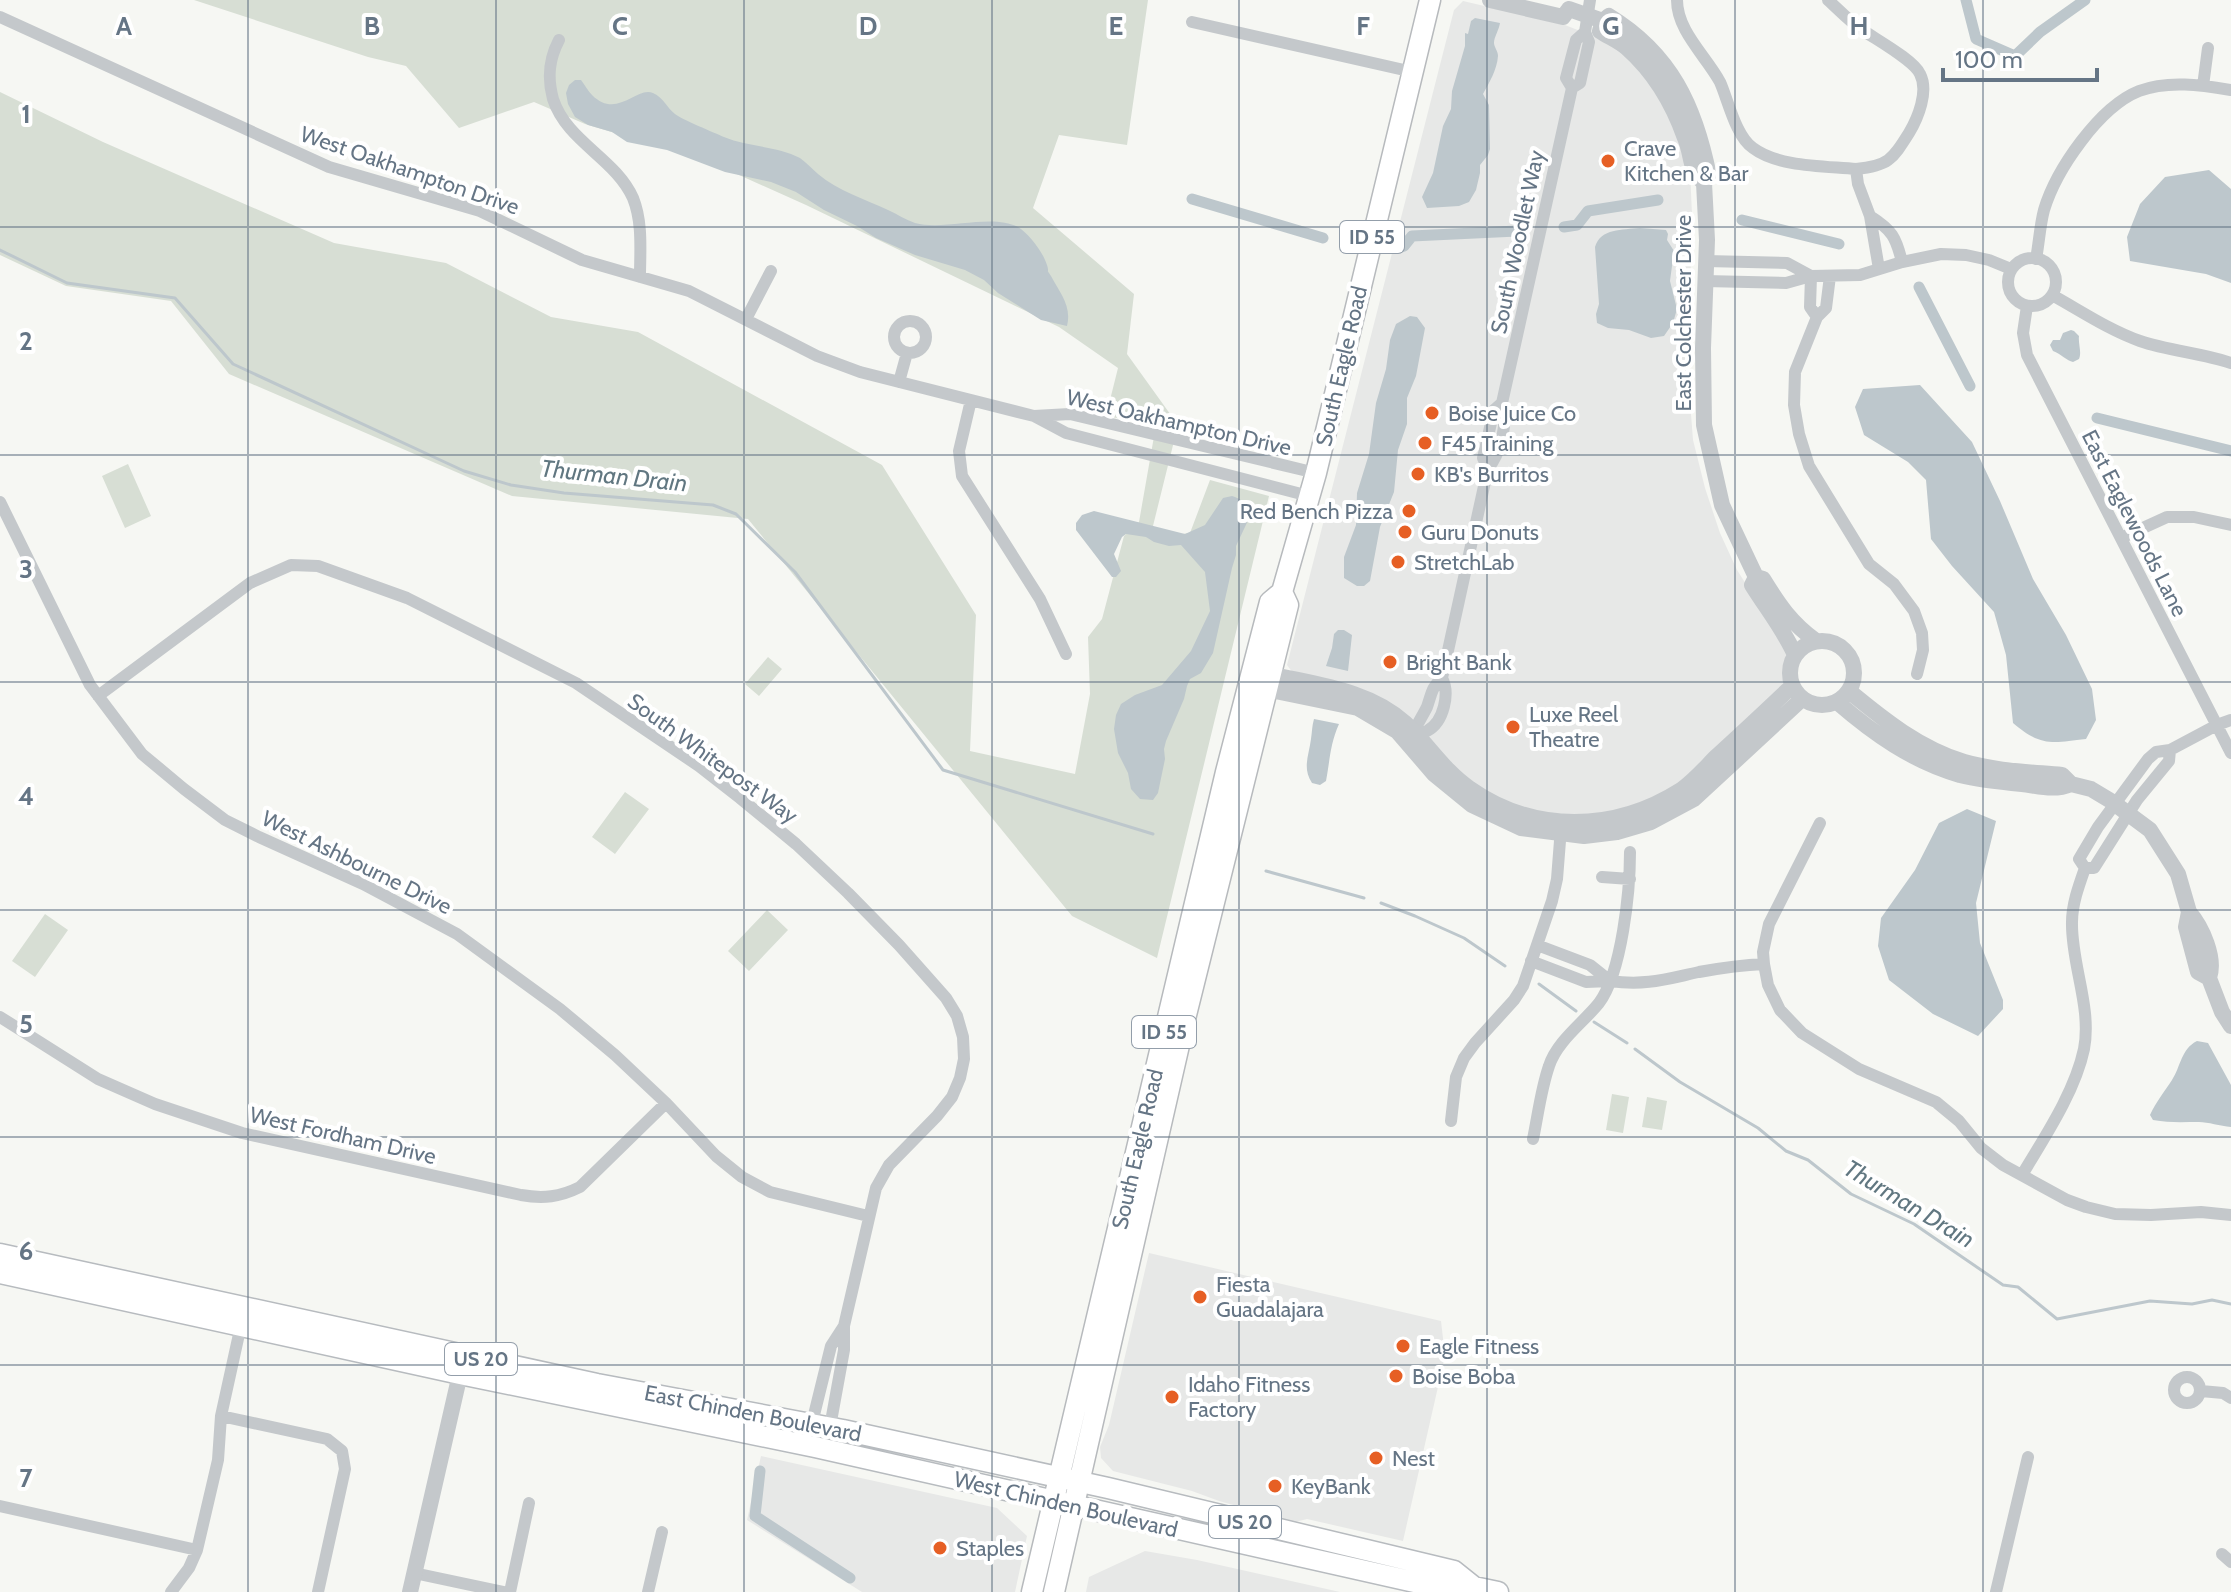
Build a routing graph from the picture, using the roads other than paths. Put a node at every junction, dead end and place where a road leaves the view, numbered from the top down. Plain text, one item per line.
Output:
1 (1430, 0) edge
2 (1490, 0) edge
3 (1677, 0) edge
4 (1828, 0) edge
5 (1578, 6) edge
6 (0, 17) edge
7 (1192, 22) dead end
8 (559, 40) dead end
9 (2208, 48) dead end
10 (1413, 72) junction
11 (2203, 86) junction
12 (2231, 90) edge
13 (1856, 169) junction
14 (1870, 216) junction
15 (2036, 259) junction
16 (1706, 261) junction
17 (1902, 262) junction
18 (1879, 269) junction
19 (2011, 269) junction
20 (771, 271) dead end
21 (1811, 276) junction
22 (1830, 276) junction
23 (640, 277) junction
24 (1705, 281) junction
25 (2052, 295) junction
26 (2027, 306) junction
27 (1817, 317) junction
28 (746, 319) junction
29 (907, 353) dead end
30 (2231, 363) edge
31 (899, 382) junction
32 (971, 400) junction
33 (1034, 416) junction
34 (1316, 473) junction
35 (1309, 496) junction
36 (1, 506) edge
37 (2231, 525) edge
38 (2121, 538) junction
39 (1756, 577) junction
40 (1282, 592) junction
41 (1816, 641) junction
42 (1066, 654) dead end
43 (1795, 655) junction
44 (1255, 659) junction
45 (1917, 674) dead end
46 (1268, 682) junction
47 (1797, 692) junction
48 (98, 696) junction
49 (1843, 697) junction
50 (2231, 720) edge
51 (2217, 725) junction
52 (1409, 736) junction
53 (2231, 753) edge
54 (2122, 809) junction
55 (1820, 823) dead end
56 (1561, 828) junction
57 (1230, 837) junction
58 (1209, 847) junction
59 (1630, 852) dead end
60 (1602, 877) dead end
61 (1630, 879) junction
62 (1537, 945) junction
63 (1531, 961) junction
64 (1764, 964) junction
65 (1610, 981) junction
66 (0, 1017) edge
67 (2231, 1026) edge
68 (1182, 1030) junction
69 (666, 1103) junction
70 (1451, 1121) dead end
71 (1533, 1139) dead end
72 (2022, 1175) junction
73 (2231, 1215) edge
74 (868, 1216) junction
75 (0, 1254) edge
76 (0, 1273) edge
77 (241, 1325) junction
78 (448, 1351) junction
79 (460, 1374) junction
80 (2201, 1391) dead end
81 (2231, 1398) edge
82 (221, 1416) junction
83 (821, 1425) junction
84 (752, 1434) joint
85 (2028, 1457) dead end
86 (1069, 1480) junction
87 (1053, 1500) junction
88 (529, 1503) dead end
89 (1074, 1505) junction
90 (0, 1506) edge
91 (662, 1532) dead end
92 (197, 1550) junction
93 (1412, 1561) junction
94 (1322, 1563) junction
95 (414, 1573) junction
96 (1474, 1587) junction
97 (171, 1592) edge
98 (318, 1592) edge
99 (410, 1592) edge
100 (507, 1592) edge
101 (648, 1592) edge
102 (1032, 1592) edge
103 (1054, 1592) edge
104 (1498, 1592) edge
105 (1996, 1592) edge

1 - 10 main road, South Eagle Road / ID 55
2 - 5 street, East Colchester Drive
3 - 13 street
4 - 13 street
5 - 16 street, East Colchester Drive
5 - 52 street, South Woodlet Way
6 - 23 street, West Oakhampton Drive
7 - 10 street
8 - 23 street
9 - 11 street
10 - 34 main road, South Eagle Road / ID 55
11 - 12 street
11 - 15 street
13 - 14 street
14 - 17 street
14 - 18 street
15 - 19 street
15 - 25 street
16 - 21 street
16 - 24 street, East Colchester Drive
17 - 18 street
17 - 19 street
18 - 22 street
19 - 26 street
20 - 28 street
21 - 22 street
21 - 24 street
21 - 27 street
22 - 27 street
23 - 28 street, West Oakhampton Drive
24 - 39 street, East Colchester Drive
25 - 26 street
25 - 30 street
26 - 38 street, East Eaglewoods Lane
27 - 45 street
28 - 31 street, West Oakhampton Drive
29 - 31 street
31 - 32 street, West Oakhampton Drive
32 - 33 street, West Oakhampton Drive
32 - 42 street
33 - 34 street, West Oakhampton Drive
33 - 35 street, West Oakhampton Drive
34 - 35 main road, South Eagle Road / ID 55
35 - 40 main road, South Eagle Road / ID 55
36 - 48 street, West Ashbourne Drive
37 - 38 street
38 - 51 street, East Eaglewoods Lane
39 - 41 street, East Colchester Drive
39 - 43 street, East Colchester Drive
40 - 44 main road, South Eagle Road / ID 55
40 - 46 main road, South Eagle Road / ID 55
41 - 43 street
41 - 49 street
43 - 47 street
44 - 57 main road
44 - 58 main road, South Eagle Road / ID 55
46 - 52 street
46 - 57 main road, South Eagle Road / ID 55
47 - 49 street
47 - 56 street
48 - 69 street, West Ashbourne Drive
48 - 74 street, South Whitepost Way
49 - 54 street
50 - 51 street
51 - 53 street, East Eaglewoods Lane
51 - 54 street
52 - 56 street
54 - 67 street
54 - 72 street
55 - 64 street
56 - 62 street
57 - 68 main road, South Eagle Road / ID 55
58 - 68 main road
58 - 86 main road, South Eagle Road / ID 55
59 - 61 street
60 - 61 street
61 - 65 street
62 - 63 street
62 - 65 street
63 - 65 street
63 - 70 street
64 - 65 street
64 - 72 street
65 - 71 street
66 - 69 street, West Fordham Drive
68 - 86 main road, South Eagle Road / ID 55
69 - 74 street, West Ashbourne Drive
72 - 73 street
74 - 83 street, South Whitepost Way
75 - 78 main road, East Chinden Boulevard / US 20
76 - 77 main road, East Chinden Boulevard / US 20
77 - 78 main road
77 - 79 main road, East Chinden Boulevard / US 20
77 - 82 street
78 - 83 main road, East Chinden Boulevard / US 20
79 - 84 main road, East Chinden Boulevard / US 20
79 - 95 street
80 - 81 street
82 - 92 street
82 - 98 street
83 - 86 main road, East Chinden Boulevard / US 20
84 - 87 main road, West Chinden Boulevard / US 20
85 - 105 street
86 - 87 main road, ID 55
86 - 89 main road, ID 55
86 - 93 main road, East Chinden Boulevard / US 20
87 - 89 main road, West Chinden Boulevard / US 20
87 - 102 main road, ID 55
88 - 100 street
89 - 94 main road, West Chinden Boulevard / US 20
89 - 103 main road, ID 55
90 - 92 street
91 - 101 street
92 - 97 street
93 - 94 main road
93 - 96 main road, East Chinden Boulevard / US 20
94 - 96 main road, West Chinden Boulevard / US 20
95 - 99 street
95 - 100 street
96 - 104 main road, East Chinden Boulevard / US 20

